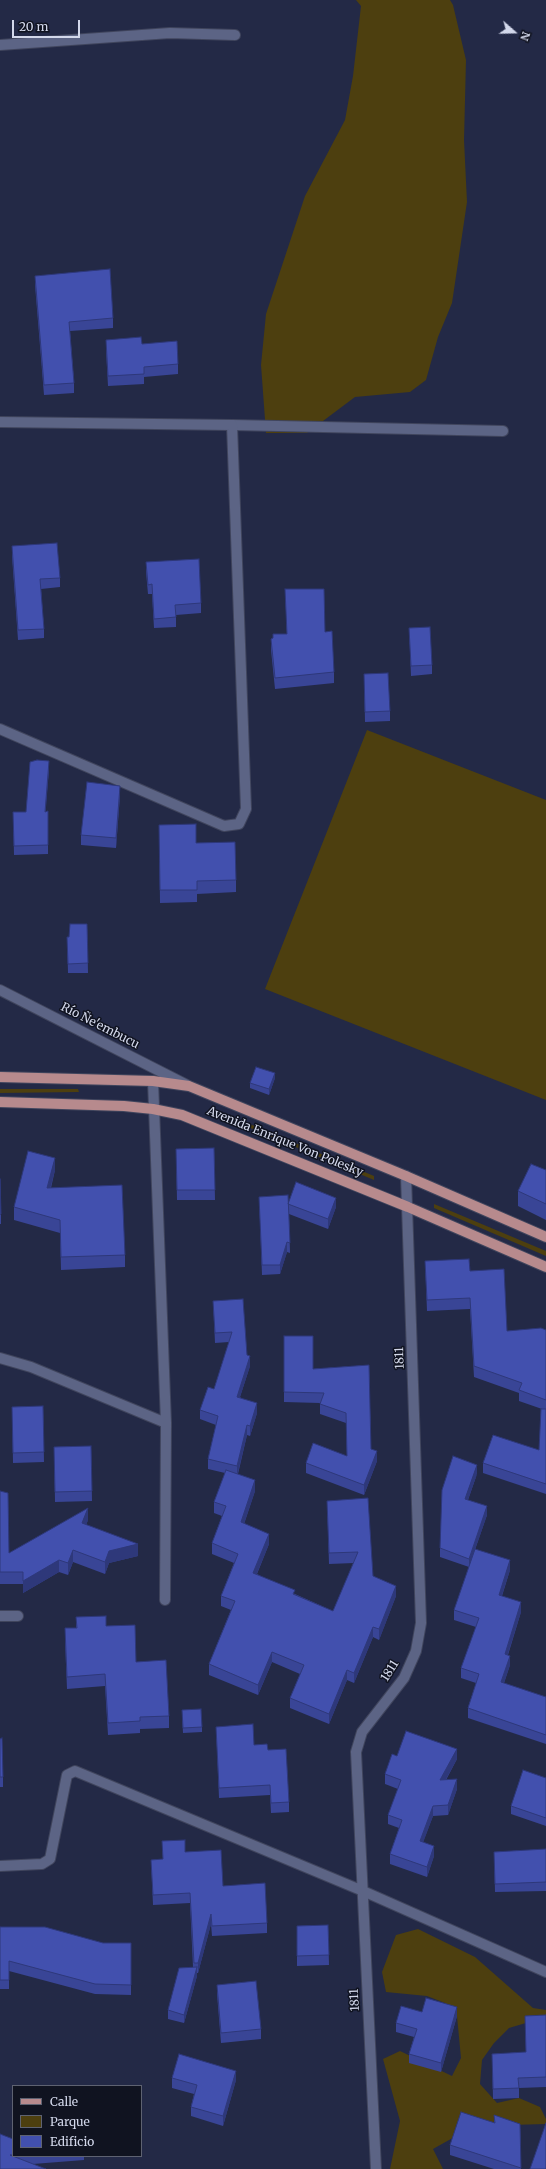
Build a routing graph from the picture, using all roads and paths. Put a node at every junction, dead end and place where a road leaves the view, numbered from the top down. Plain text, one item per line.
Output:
1 (235, 35) dead end
2 (0, 45) edge
3 (0, 422) edge
4 (232, 425) junction
5 (503, 431) dead end
6 (0, 729) edge
7 (0, 990) edge
8 (0, 1077) edge
9 (153, 1081) junction
10 (189, 1086) junction
11 (0, 1102) edge
12 (153, 1108) junction
13 (406, 1176) junction
14 (408, 1207) junction
15 (546, 1237) edge
16 (546, 1267) edge
17 (0, 1358) edge
18 (166, 1423) junction
19 (165, 1600) dead end
20 (0, 1616) edge
21 (18, 1616) dead end
22 (0, 1866) edge
23 (363, 1891) junction
24 (546, 1972) edge
25 (376, 2169) edge

1 - 2 street
3 - 4 street
4 - 5 street
4 - 6 street
7 - 10 street, Río Ñe'embucu
8 - 9 main road, Avenida Enrique Von Polesky
9 - 10 main road, Avenida Enrique Von Polesky
9 - 12 street
10 - 13 main road, Avenida Enrique Von Polesky
11 - 12 main road, Avenida Enrique Von Polesky
12 - 14 main road, Avenida Enrique Von Polesky
12 - 18 street
13 - 14 street, 1811
13 - 15 main road, Avenida Enrique Von Polesky
14 - 16 main road, Avenida Enrique Von Polesky
14 - 23 street, 1811
17 - 18 street
18 - 19 street
20 - 21 street
22 - 23 street
23 - 24 street
23 - 25 street, 1811

